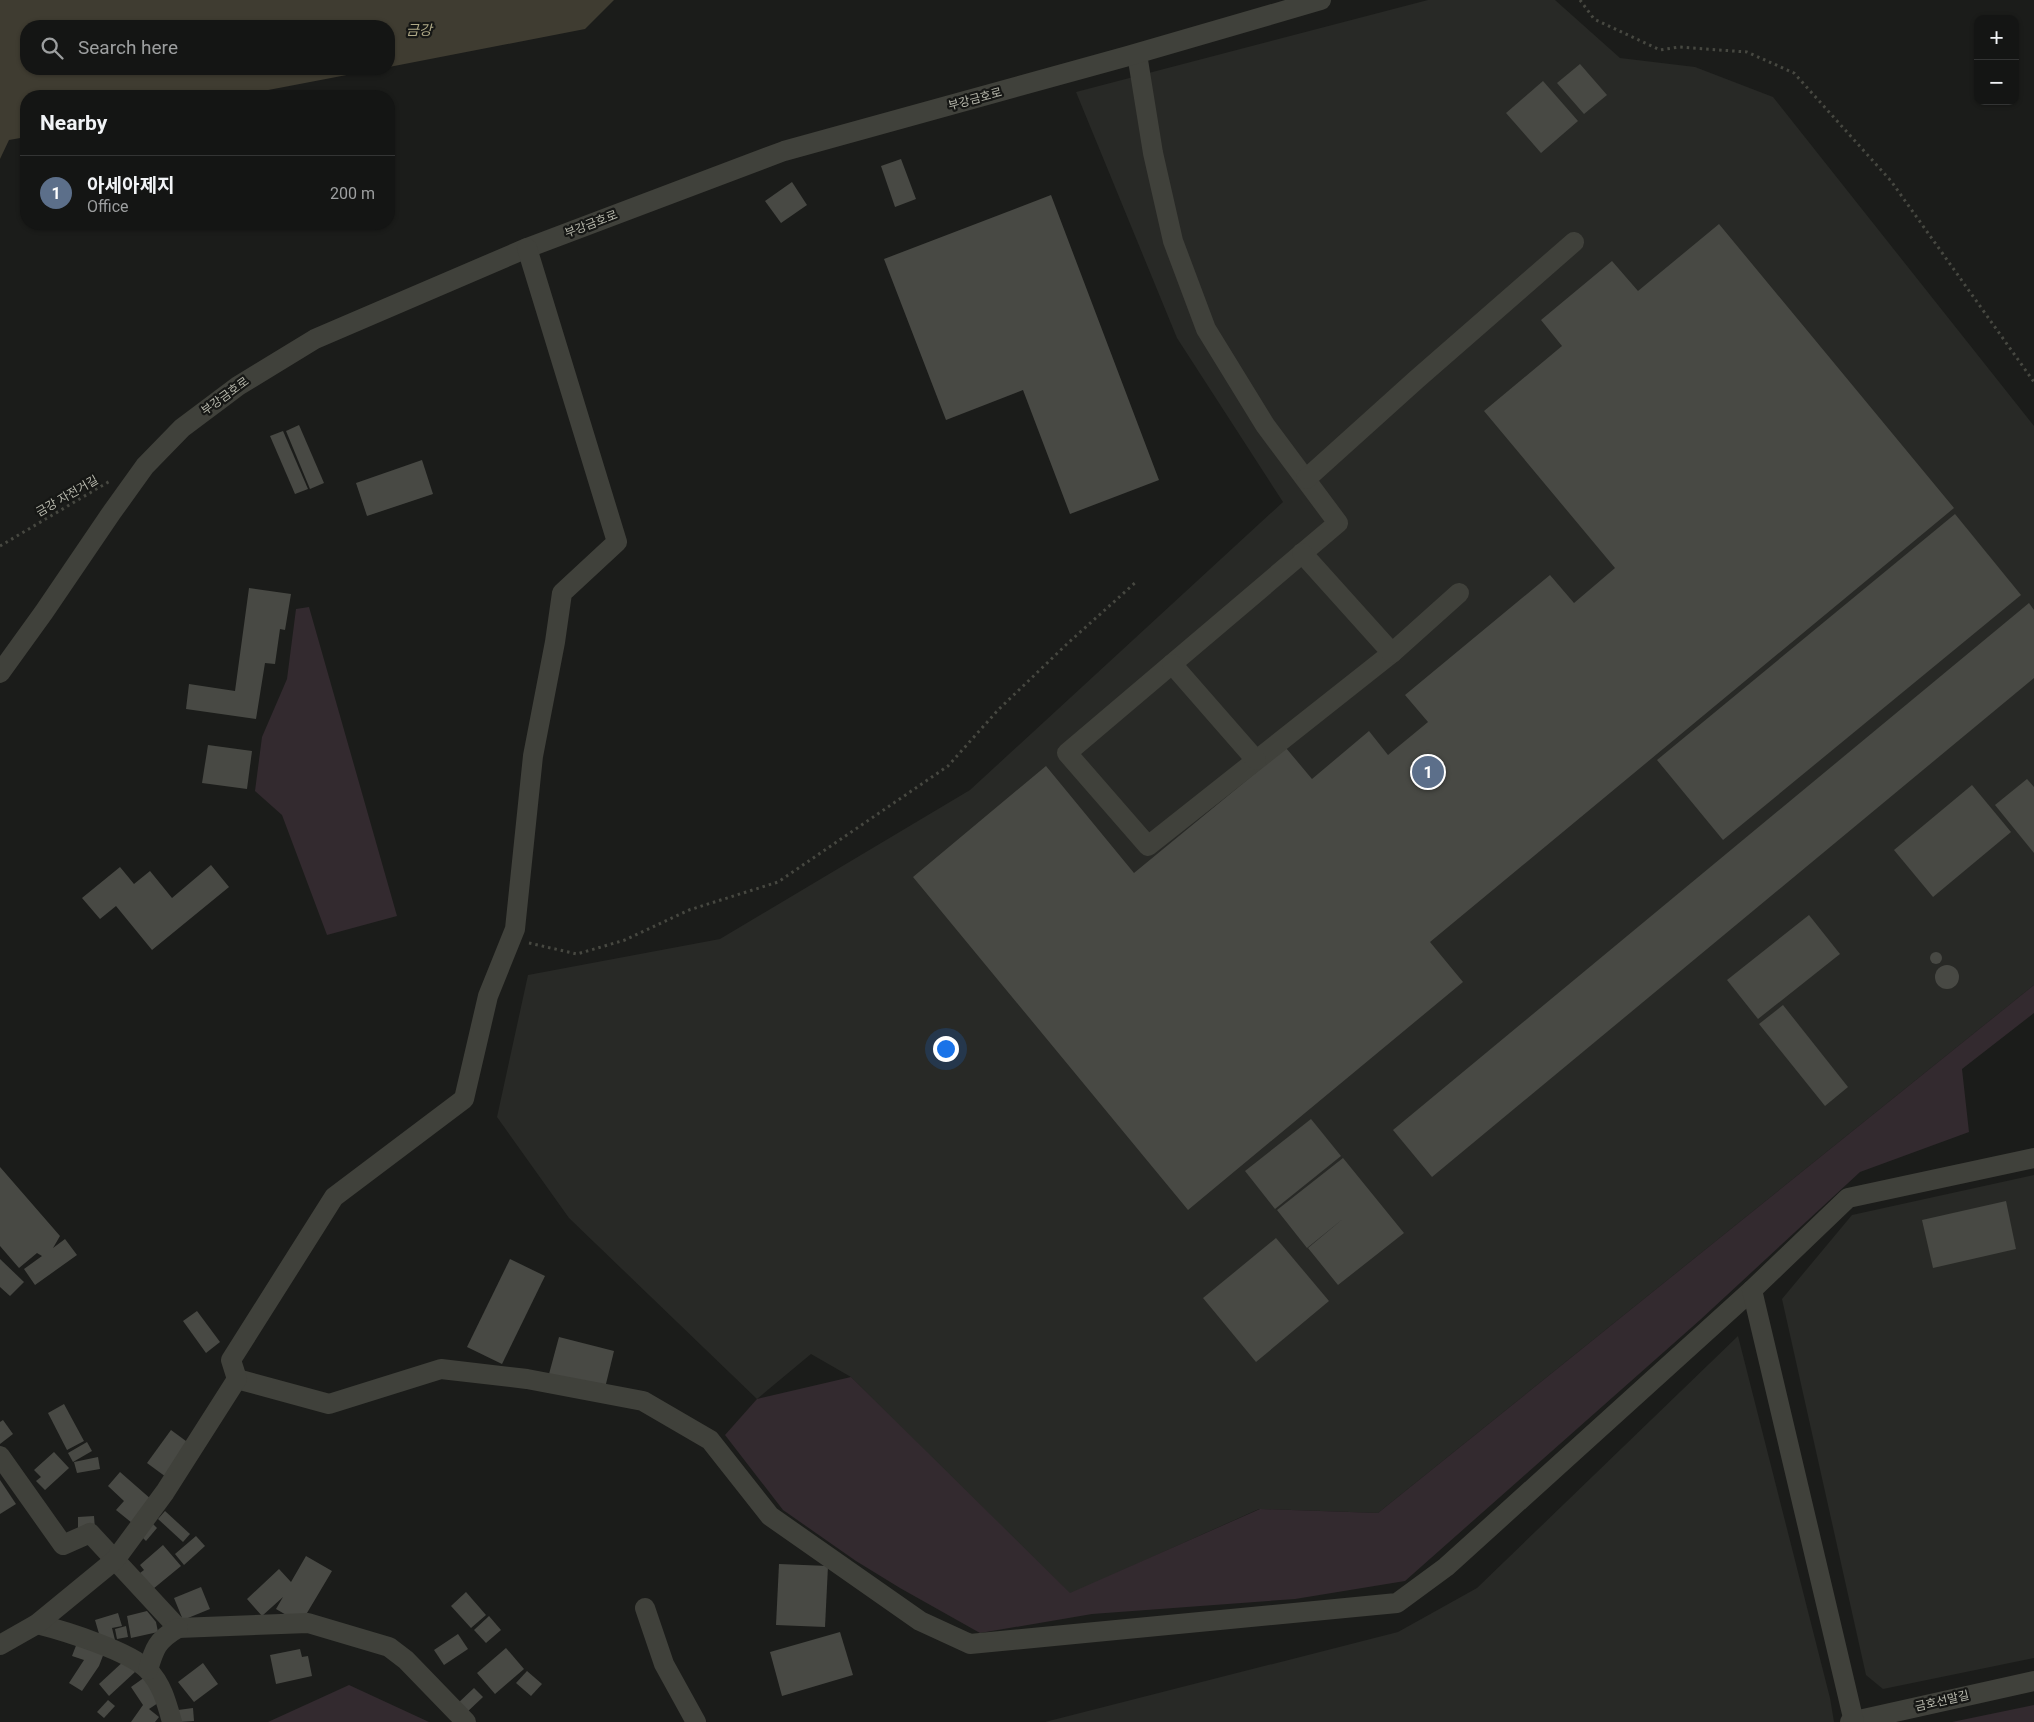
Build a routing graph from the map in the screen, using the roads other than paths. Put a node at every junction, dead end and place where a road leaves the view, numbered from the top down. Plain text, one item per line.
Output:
1 (1321, 0) edge
2 (1137, 54) junction
3 (1574, 242) dead end
4 (527, 248) junction
5 (1306, 479) junction
6 (1302, 554) junction
7 (1459, 593) dead end
8 (1392, 653) junction
9 (1172, 664) junction
10 (0, 673) edge
11 (1256, 760) junction
12 (2034, 1158) edge
13 (1752, 1290) junction
14 (237, 1379) junction
15 (0, 1456) edge
16 (114, 1560) junction
17 (644, 1608) dead end
18 (38, 1624) junction
19 (178, 1628) junction
20 (0, 1645) edge
21 (148, 1670) junction
22 (2034, 1681) edge
23 (172, 1722) edge
24 (466, 1722) edge
25 (696, 1722) edge
26 (1852, 1722) edge

1 - 2 street, 부강금호로
2 - 4 street, 부강금호로
2 - 5 street
3 - 5 street
4 - 10 street, 부강금호로
4 - 14 street
5 - 6 street
6 - 8 street
6 - 9 street
7 - 8 street
8 - 11 street
9 - 11 street
9 - 11 street
12 - 13 street
13 - 14 street
13 - 26 street
14 - 16 street
15 - 16 street
16 - 18 street
16 - 19 street
17 - 25 street
18 - 20 street
18 - 21 street
19 - 21 street
19 - 24 street
21 - 23 street
22 - 26 street, 금호선말길

